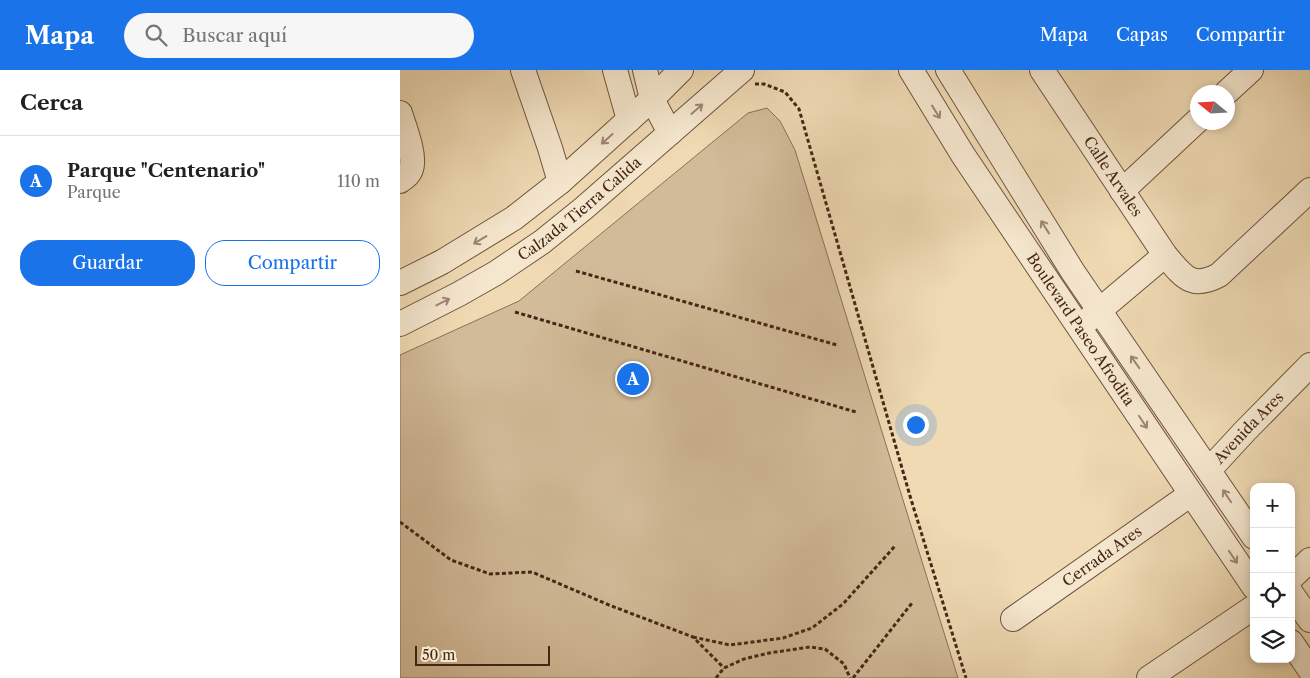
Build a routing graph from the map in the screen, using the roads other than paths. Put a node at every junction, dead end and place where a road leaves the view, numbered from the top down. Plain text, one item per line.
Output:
1 (523, 70) edge
2 (615, 70) edge
3 (645, 70) edge
4 (681, 70) edge
5 (742, 70) edge
6 (911, 70) edge
7 (948, 70) edge
8 (1251, 70) edge
9 (1050, 74) edge
10 (1235, 85) edge
11 (652, 99) junction
12 (400, 113) edge
13 (629, 120) junction
14 (1190, 127) edge
15 (670, 133) junction
16 (400, 181) edge
17 (560, 182) junction
18 (1310, 190) edge
19 (1122, 191) junction
20 (1165, 255) junction
21 (400, 283) edge
22 (1099, 311) junction
23 (400, 324) edge
24 (1079, 327) junction
25 (1310, 365) edge
26 (1209, 470) junction
27 (1191, 494) junction
28 (1250, 531) edge
29 (1310, 560) edge
30 (1295, 574) edge
31 (1250, 581) edge
32 (1295, 598) edge
33 (1250, 610) edge
34 (1013, 619) dead end
35 (1310, 620) edge
36 (1295, 648) edge
37 (1310, 670) edge
38 (1149, 678) edge

1 - 17 street
2 - 13 street
3 - 11 street
4 - 11 street
15 -> 5 street, Calzada Tierra Calida
6 -> 24 street, Boulevard Paseo Afrodita
22 -> 7 street, Boulevard Paseo Afrodita
8 - 10 street
9 - 19 street, Calle Arvales
11 - 13 street
11 - 15 street
12 - 16 street
13 -> 17 street
14 - 19 street
23 -> 15 street, Calzada Tierra Calida
17 -> 21 street
18 - 20 street, Calle Arvales
19 - 20 street, Calle Arvales
20 - 22 street
22 - 24 street
26 -> 22 street, Boulevard Paseo Afrodita
24 -> 27 street, Boulevard Paseo Afrodita
25 - 26 street, Avenida Ares
28 -> 26 street, Boulevard Paseo Afrodita
27 -> 31 street, Boulevard Paseo Afrodita
27 - 34 street, Cerrada Ares
29 - 30 street
32 - 35 street
33 - 38 street
36 - 37 street

